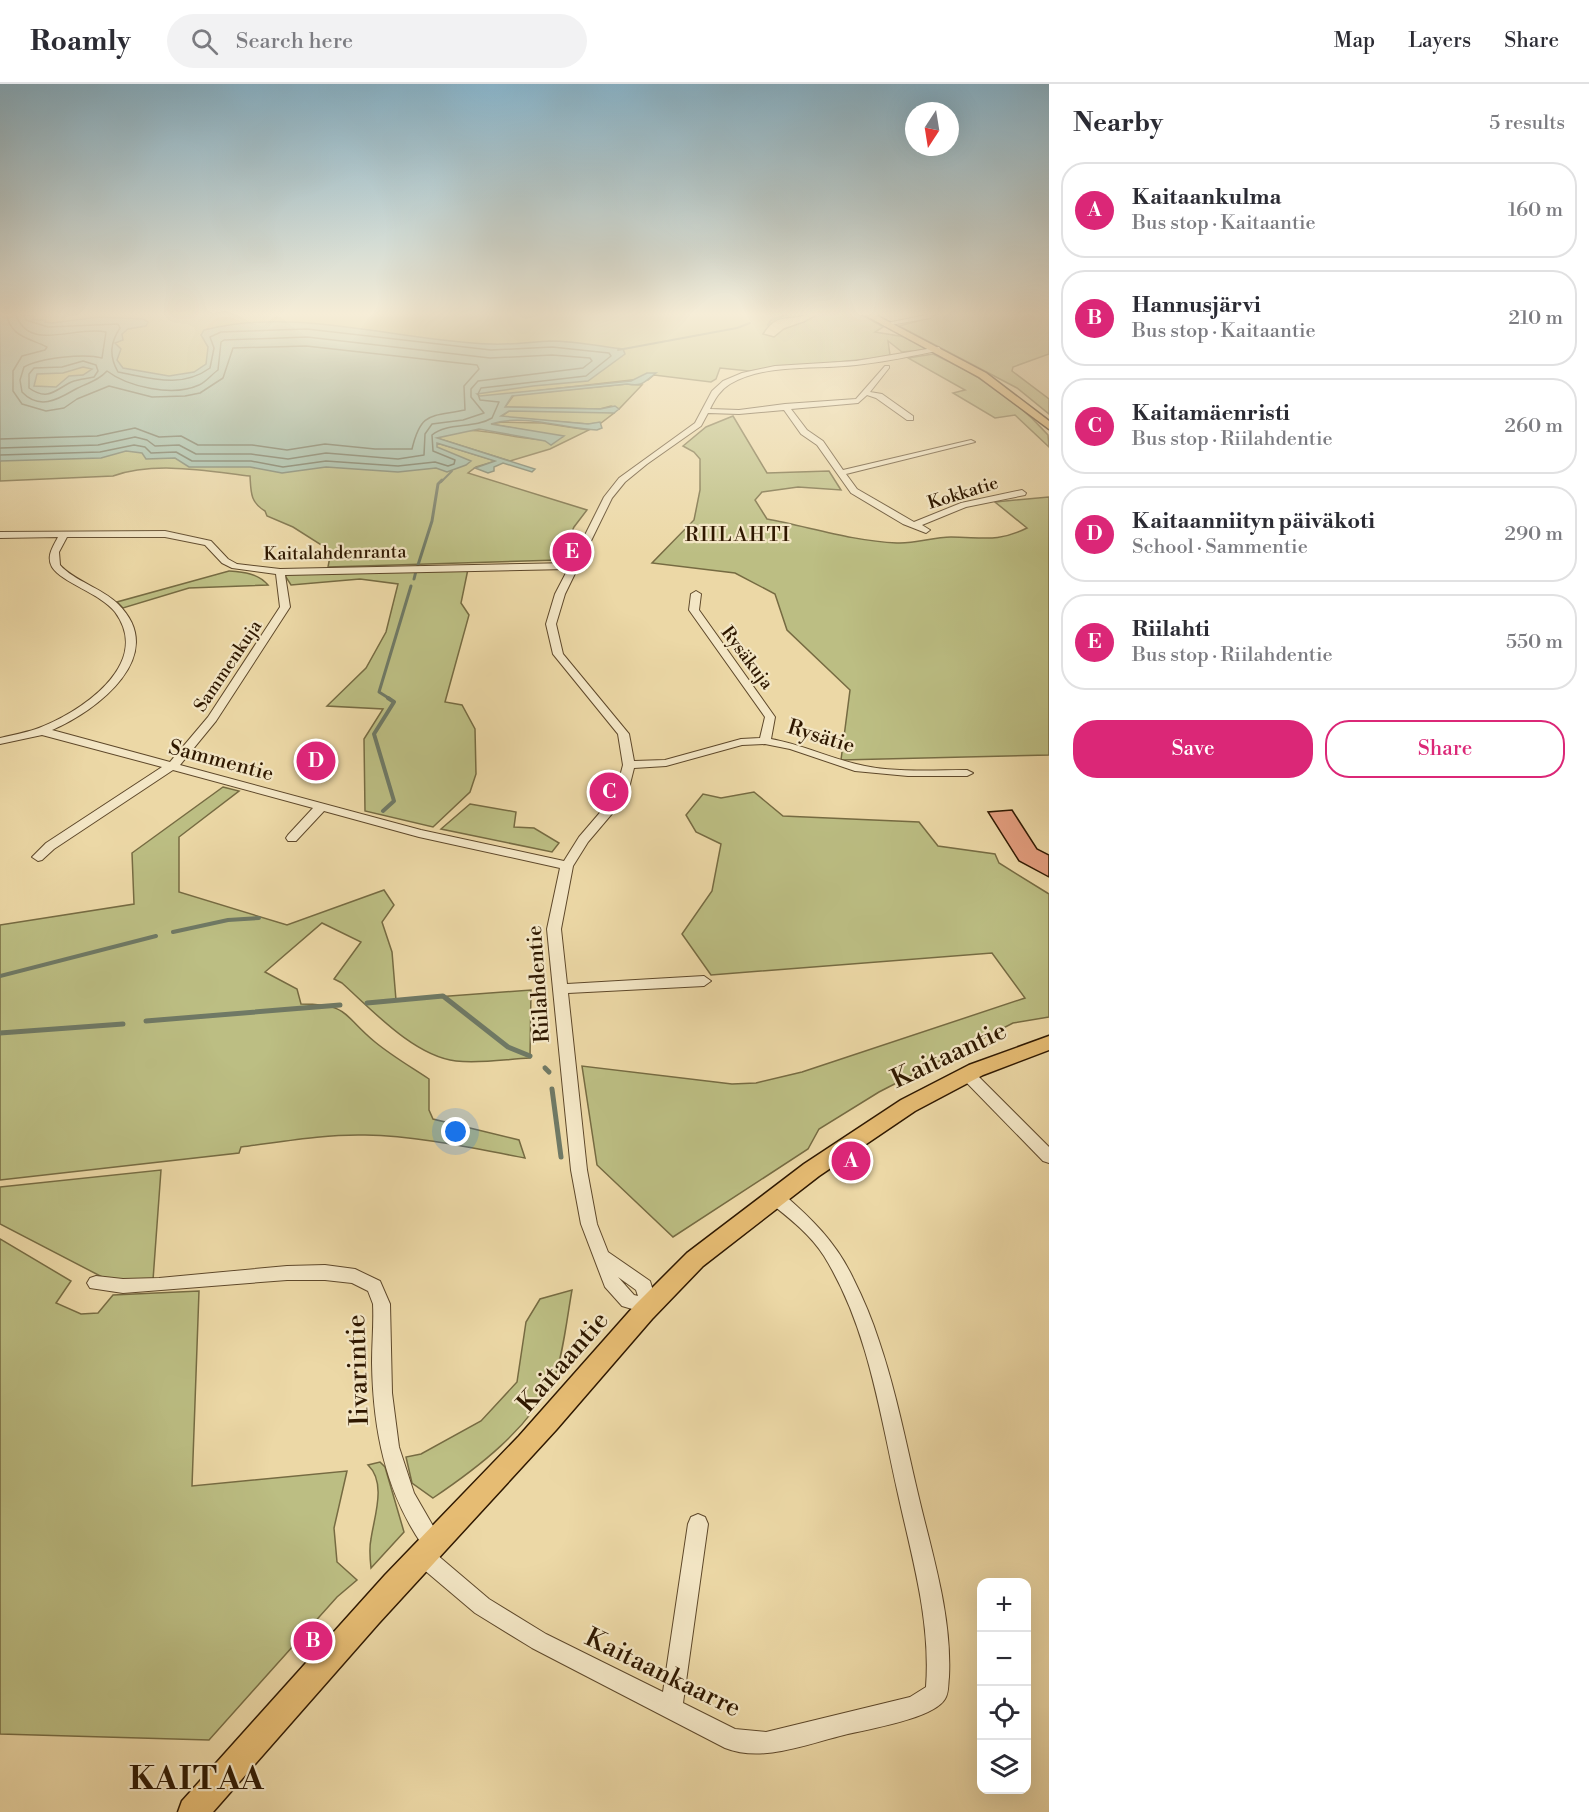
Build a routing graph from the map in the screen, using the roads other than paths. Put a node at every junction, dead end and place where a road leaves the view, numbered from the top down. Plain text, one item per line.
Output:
1 (717, 393) edge
2 (867, 393) joint
3 (1008, 393) edge
4 (786, 406) junction
5 (707, 411) junction
6 (910, 418) dead end
7 (1049, 426) edge
8 (971, 442) dead end
9 (841, 473) junction
10 (1022, 493) dead end
11 (914, 525) junction
12 (926, 530) dead end
13 (64, 535) junction
14 (2, 537) edge
15 (573, 566) junction
16 (280, 572) junction
17 (696, 594) dead end
18 (41, 731) junction
19 (0, 741) edge
20 (765, 741) junction
21 (629, 765) junction
22 (170, 767) junction
23 (967, 772) dead end
24 (321, 807) junction
25 (292, 838) dead end
26 (38, 857) dead end
27 (567, 866) junction
28 (704, 981) dead end
29 (560, 989) junction
30 (1049, 1043) edge
31 (968, 1075) junction
32 (1049, 1157) edge
33 (775, 1197) junction
34 (96, 1283) dead end
35 (649, 1307) junction
36 (698, 1524) dead end
37 (429, 1551) junction
38 (672, 1710) junction
39 (193, 1812) edge

1 - 5 street, Riilahdentie
2 - 4 street
2 - 6 street
3 - 7 main road
4 - 5 street
4 - 9 street
5 - 15 street, Riilahdentie
8 - 9 street
9 - 11 street
10 - 11 street, Kokkatie
11 - 12 street
13 - 14 street, Kaitalahdenranta
13 - 16 street, Kaitalahdenranta
13 - 18 street
15 - 16 street, Kaitalahdenranta
15 - 21 street, Riilahdentie
16 - 22 street, Sammenkuja
17 - 20 street, Rysäkuja
18 - 19 street
18 - 22 street, Sammentie
20 - 21 street, Rysätie
20 - 23 street, Rysätie
21 - 27 street, Riilahdentie
22 - 24 street, Sammentie
22 - 26 street, Sammenkuja
24 - 25 street
24 - 27 street, Sammentie
27 - 29 street, Riilahdentie
28 - 29 street
29 - 35 street, Riilahdentie
30 - 31 main road, Kaitaantie
31 - 32 street
31 - 33 main road, Kaitaantie
33 - 35 main road, Kaitaantie
33 - 38 street, Kaitaankaarre
34 - 37 street, Iivarintie
35 - 37 main road, Kaitaantie
36 - 38 street
37 - 38 street, Kaitaankaarre
37 - 39 main road, Kaitaantie

